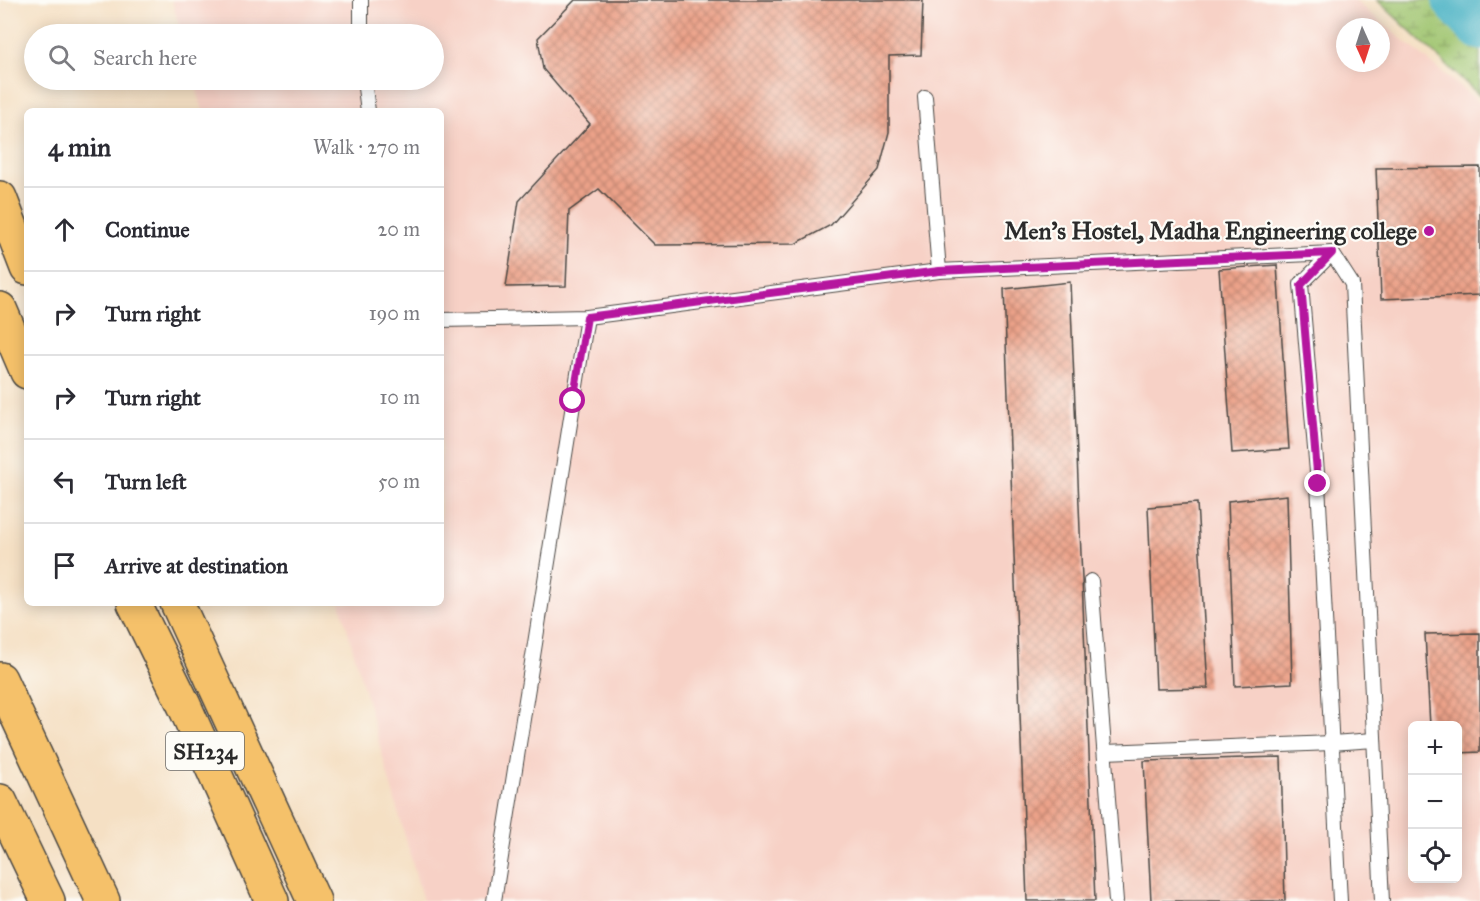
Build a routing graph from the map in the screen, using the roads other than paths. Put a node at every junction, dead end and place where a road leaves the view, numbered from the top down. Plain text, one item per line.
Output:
1 (361, 0) edge
2 (361, 24) edge
3 (365, 90) edge
4 (925, 97) dead end
5 (368, 108) edge
6 (0, 198) edge
7 (1332, 253) junction
8 (24, 260) edge
9 (939, 271) junction
10 (0, 309) edge
11 (587, 317) junction
12 (444, 320) edge
13 (24, 365) edge
14 (1091, 581) dead end
15 (135, 606) edge
16 (178, 606) edge
17 (0, 679) edge
18 (1374, 740) junction
19 (1332, 743) junction
20 (1105, 752) junction
21 (0, 801) edge
22 (48, 901) edge
23 (103, 901) edge
24 (272, 901) edge
25 (314, 901) edge
26 (494, 901) edge
27 (1116, 901) edge
28 (1340, 901) edge
29 (1382, 901) edge

1 - 2 lane
3 - 5 lane
4 - 9 lane
6 - 8 main road
7 - 9 lane
7 - 18 lane
7 - 19 lane
9 - 11 lane
10 - 13 main road
11 - 12 lane
11 - 26 lane
14 - 20 lane
15 - 24 main road, SH234
16 - 25 main road
17 - 23 main road
18 - 19 lane
18 - 29 lane
19 - 20 lane
19 - 28 lane
20 - 27 lane
21 - 22 main road

